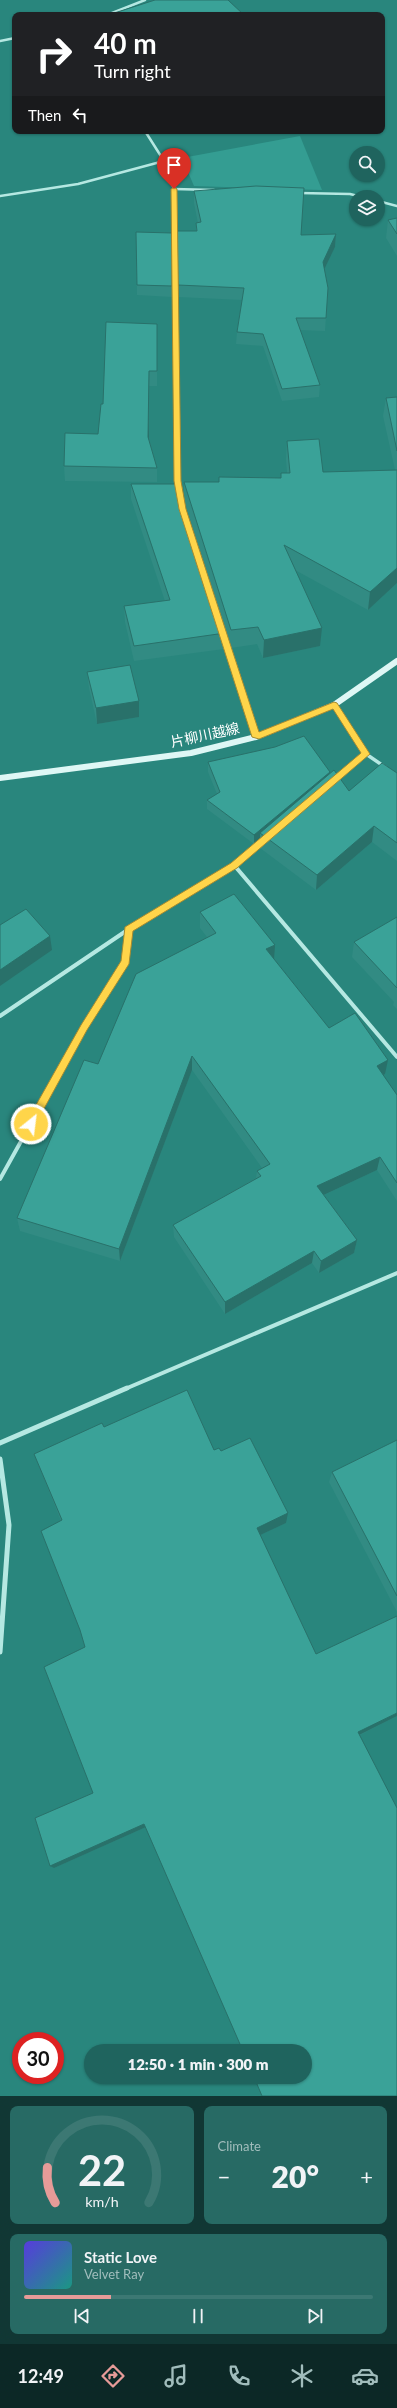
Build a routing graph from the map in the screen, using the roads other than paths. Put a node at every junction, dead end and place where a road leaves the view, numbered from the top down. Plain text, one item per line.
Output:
1 (146, 0) edge
2 (115, 12) edge
3 (12, 39) edge
4 (0, 41) edge
5 (147, 134) edge
6 (164, 161) junction
7 (174, 189) junction
8 (220, 190) edge
9 (297, 192) edge
10 (349, 194) edge
11 (0, 196) edge
12 (385, 203) edge
13 (397, 206) edge
14 (180, 495) edge
15 (222, 630) edge
16 (397, 662) edge
17 (334, 705) junction
18 (256, 737) junction
19 (366, 754) junction
20 (391, 771) edge
21 (0, 778) edge
22 (330, 784) edge
23 (270, 835) edge
24 (234, 865) junction
25 (128, 929) junction
26 (0, 1016) edge
27 (397, 1057) edge
28 (0, 1179) edge
29 (397, 1273) edge
30 (0, 1443) edge
31 (0, 1459) edge
32 (0, 1652) edge

1 - 2 street
3 - 4 street
5 - 6 street
6 - 7 street
6 - 11 street
7 - 8 street
7 - 14 street
9 - 10 street
12 - 13 street
15 - 18 street
16 - 17 main road, 片柳川越線
17 - 18 main road, 片柳川越線
17 - 19 street
18 - 21 main road, 片柳川越線
19 - 20 street
19 - 22 street
23 - 24 street
24 - 25 street
24 - 27 street
25 - 26 street
25 - 28 street
29 - 30 street
31 - 32 street

